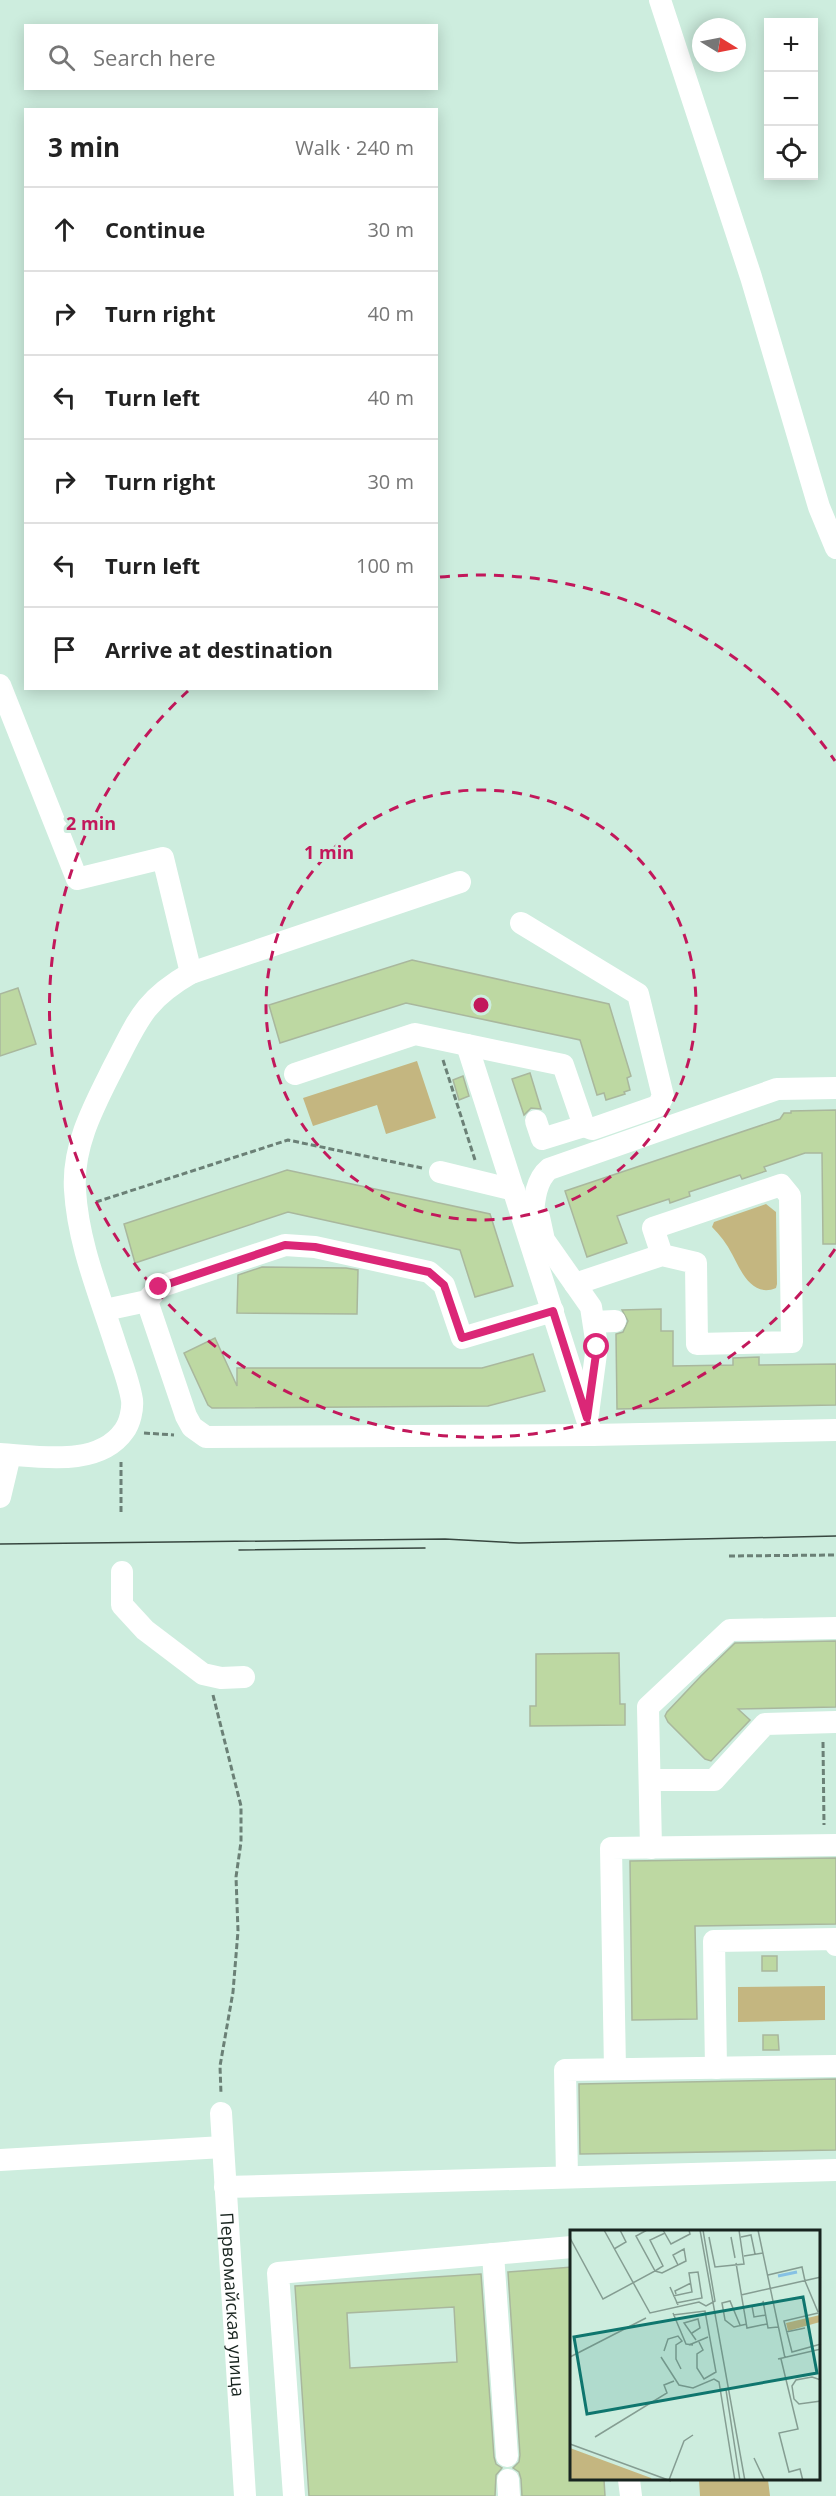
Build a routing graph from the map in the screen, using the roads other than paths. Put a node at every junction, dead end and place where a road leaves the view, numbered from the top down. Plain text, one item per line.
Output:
1 (660, 0) edge
2 (836, 548) edge
3 (0, 685) edge
4 (460, 882) dead end
5 (521, 923) dead end
6 (191, 973) junction
7 (467, 1045) junction
8 (295, 1074) dead end
9 (836, 1088) edge
10 (536, 1121) dead end
11 (584, 1126) junction
12 (440, 1172) road end
13 (514, 1190) junction
14 (535, 1198) junction
15 (530, 1240) junction
16 (662, 1255) junction
17 (575, 1284) junction
18 (147, 1301) junction
19 (105, 1310) junction
20 (553, 1311) junction
21 (590, 1426) junction
22 (836, 1430) edge
23 (5, 1454) edge
24 (0, 1497) edge
25 (122, 1572) dead end
26 (836, 1628) edge
27 (244, 1677) dead end
28 (829, 1722) edge
29 (650, 1780) junction
30 (830, 1845) edge
31 (651, 1848) junction
32 (836, 1945) edge
33 (836, 2066) edge
34 (716, 2068) junction
35 (615, 2069) junction
36 (221, 2113) road end
37 (223, 2147) junction
38 (0, 2160) edge
39 (836, 2170) edge
40 (567, 2177) junction
41 (225, 2187) junction
42 (570, 2247) edge
43 (493, 2254) junction
44 (507, 2456) dead end
45 (629, 2481) edge
46 (245, 2496) edge
47 (294, 2496) edge
48 (631, 2496) edge

1 - 2 street
3 - 6 street
4 - 6 street
5 - 11 street
6 - 19 street
7 - 8 street
7 - 11 street
7 - 13 street
9 - 14 street
10 - 11 street
12 - 13 street
13 - 15 street
14 - 15 street
14 - 17 street
15 - 20 street
16 - 16 street
16 - 17 street
17 - 21 street
18 - 19 street
18 - 20 street
18 - 21 street
19 - 23 street
20 - 21 street
21 - 22 street
23 - 24 street
25 - 27 street
26 - 29 street
28 - 29 street
29 - 31 street
30 - 31 street
31 - 35 street
32 - 34 street
33 - 34 street
34 - 35 street
35 - 40 street
36 - 37 street, Первомайская улица
37 - 38 street
37 - 41 street, Первомайская улица
39 - 40 street
40 - 41 street
41 - 46 street, Первомайская улица
42 - 43 street
43 - 44 street
43 - 47 street
45 - 48 street

